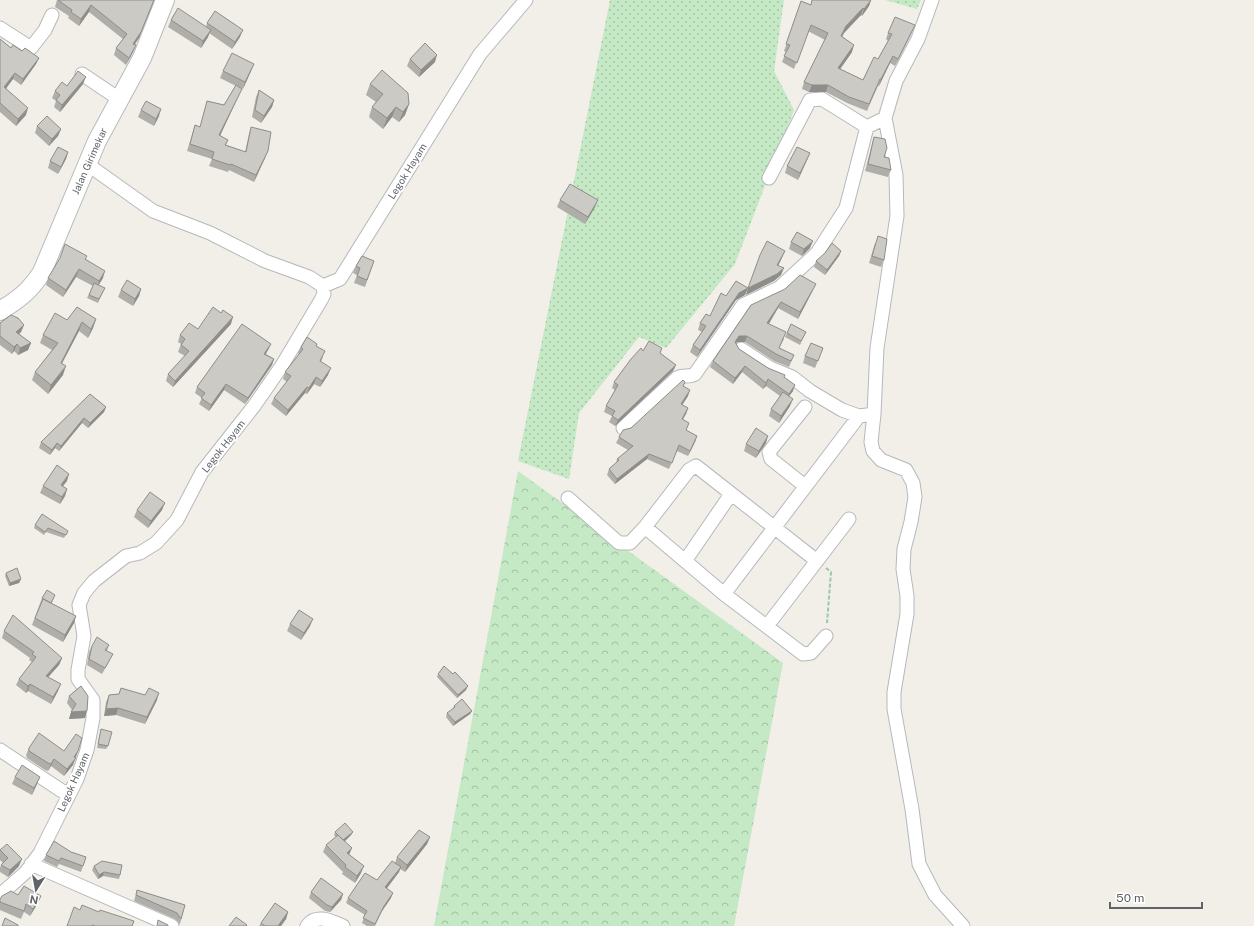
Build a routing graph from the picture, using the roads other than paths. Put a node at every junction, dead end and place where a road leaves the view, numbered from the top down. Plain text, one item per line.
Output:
1 (165, 0) edge
2 (526, 0) edge
3 (932, 0) edge
4 (52, 15) dead end
5 (0, 28) edge
6 (82, 74) edge
7 (119, 99) junction
8 (885, 118) junction
9 (867, 127) junction
10 (87, 164) junction
11 (769, 178) dead end
12 (323, 286) junction
13 (0, 311) edge
14 (741, 349) edge
15 (805, 407) dead end
16 (874, 414) junction
17 (860, 416) junction
18 (623, 428) edge
19 (804, 486) junction
20 (731, 494) junction
21 (568, 498) dead end
22 (849, 519) dead end
23 (645, 527) junction
24 (774, 527) junction
25 (685, 561) junction
26 (817, 561) junction
27 (724, 594) junction
28 (767, 626) junction
29 (826, 636) road end
30 (0, 750) edge
31 (68, 795) junction
32 (32, 864) junction
33 (0, 895) edge
34 (172, 926) edge
35 (306, 926) edge
36 (342, 926) edge
37 (963, 926) edge

1 - 7 street, Jalan Girimekar
2 - 12 street, Legok Hayam
3 - 8 street
4 - 5 street
6 - 7 street
7 - 10 street, Jalan Girimekar
8 - 9 street
8 - 16 street
9 - 11 street
9 - 18 street
10 - 12 street
10 - 13 street, Jalan Girimekar
12 - 31 street, Legok Hayam
14 - 17 street
15 - 19 street
16 - 17 street
16 - 37 street
17 - 19 street
19 - 24 street
20 - 23 street
20 - 24 street
20 - 25 street
21 - 23 street
22 - 26 street
23 - 25 street
24 - 26 street
24 - 27 street
25 - 27 street
26 - 28 street
27 - 28 street
28 - 29 street
30 - 31 street
31 - 32 street, Legok Hayam
32 - 33 street, Legok Hayam
32 - 34 street
35 - 36 street

